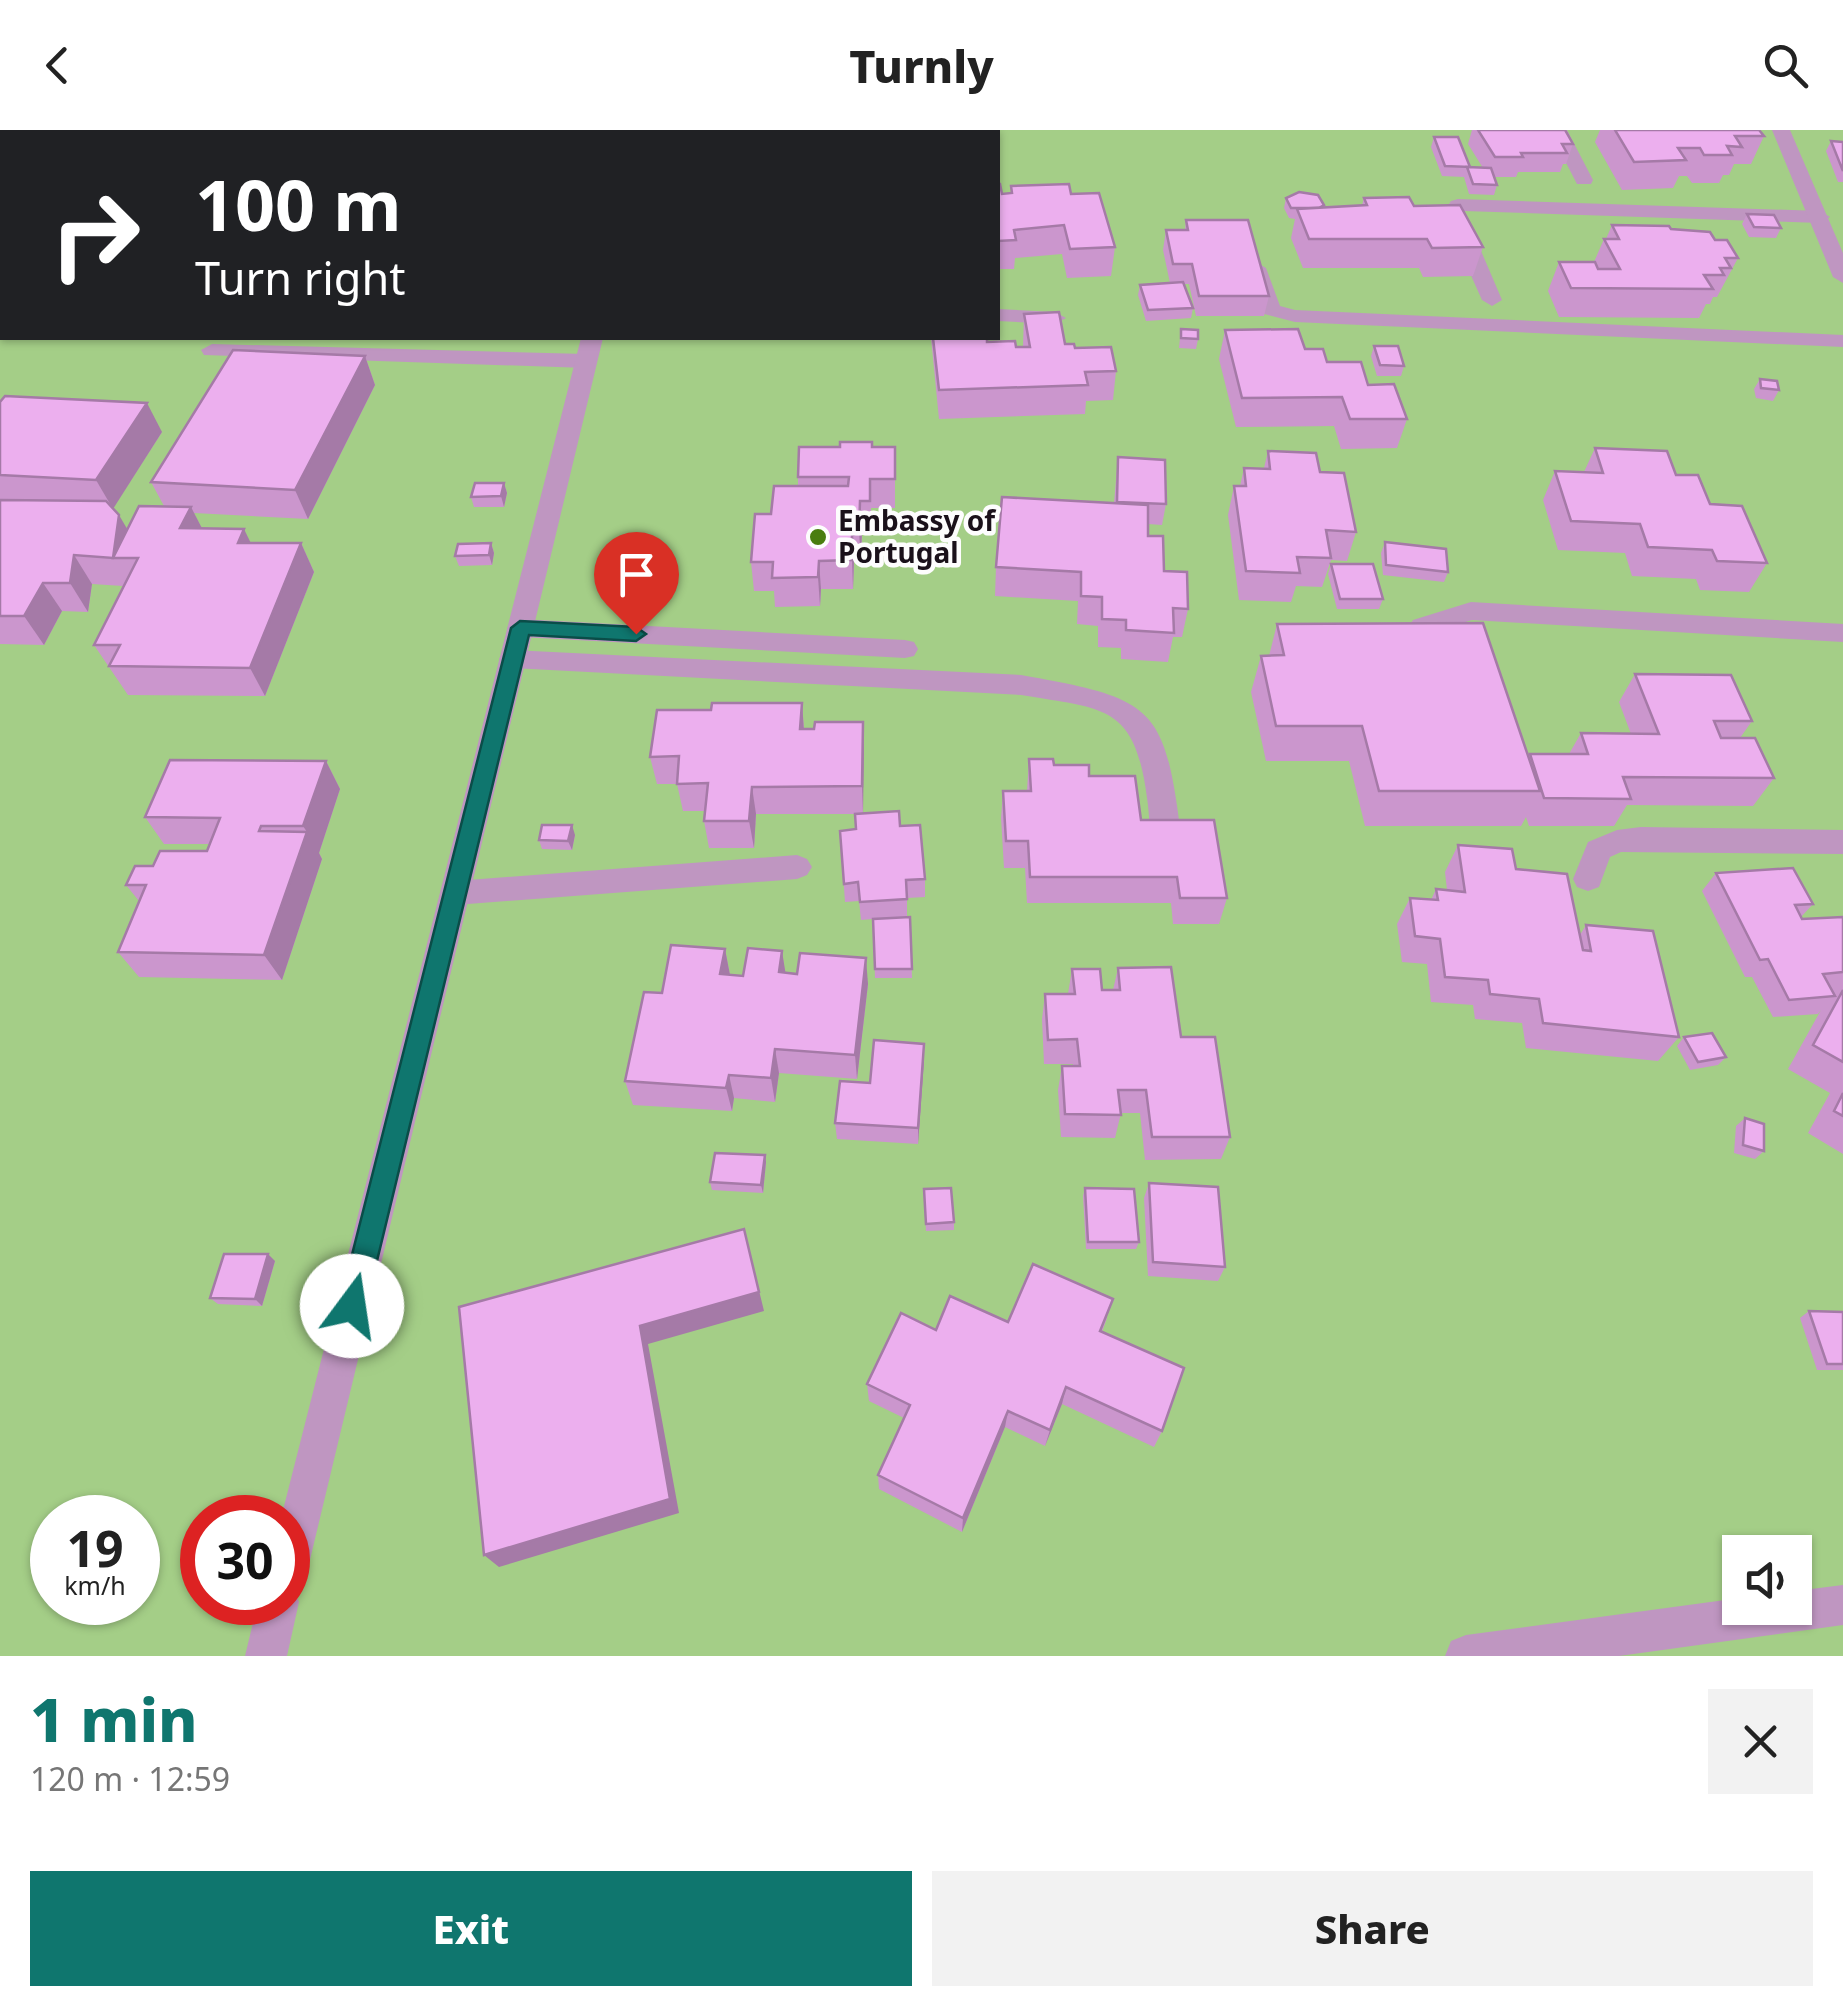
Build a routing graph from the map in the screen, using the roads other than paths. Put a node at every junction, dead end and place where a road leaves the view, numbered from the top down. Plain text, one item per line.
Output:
1 (1558, 130) edge
2 (1781, 130) edge
3 (1584, 180) dead end
4 (1820, 216) junction
5 (1256, 268) edge
6 (1843, 278) edge
7 (1492, 300) dead end
8 (1000, 315) edge
9 (1055, 318) edge
10 (1843, 342) edge
11 (589, 349) edge
12 (212, 350) dead end
13 (1422, 626) edge
14 (520, 628) junction
15 (1843, 634) edge
16 (905, 649) dead end
17 (512, 659) junction
18 (1843, 842) edge
19 (1167, 843) edge
20 (797, 867) dead end
21 (1588, 879) dead end
22 (455, 893) junction
23 (306, 1495) edge
24 (1843, 1605) edge
25 (273, 1625) edge
26 (266, 1656) edge
27 (1466, 1656) edge

1 - 3 street
2 - 4 street
4 - 6 street
4 - 7 street
5 - 10 street
8 - 9 street
11 - 12 street
11 - 14 street
13 - 15 street
14 - 16 street
14 - 17 street
17 - 19 street
17 - 22 street
18 - 21 street
20 - 22 street
22 - 23 street
24 - 27 street
25 - 26 street

